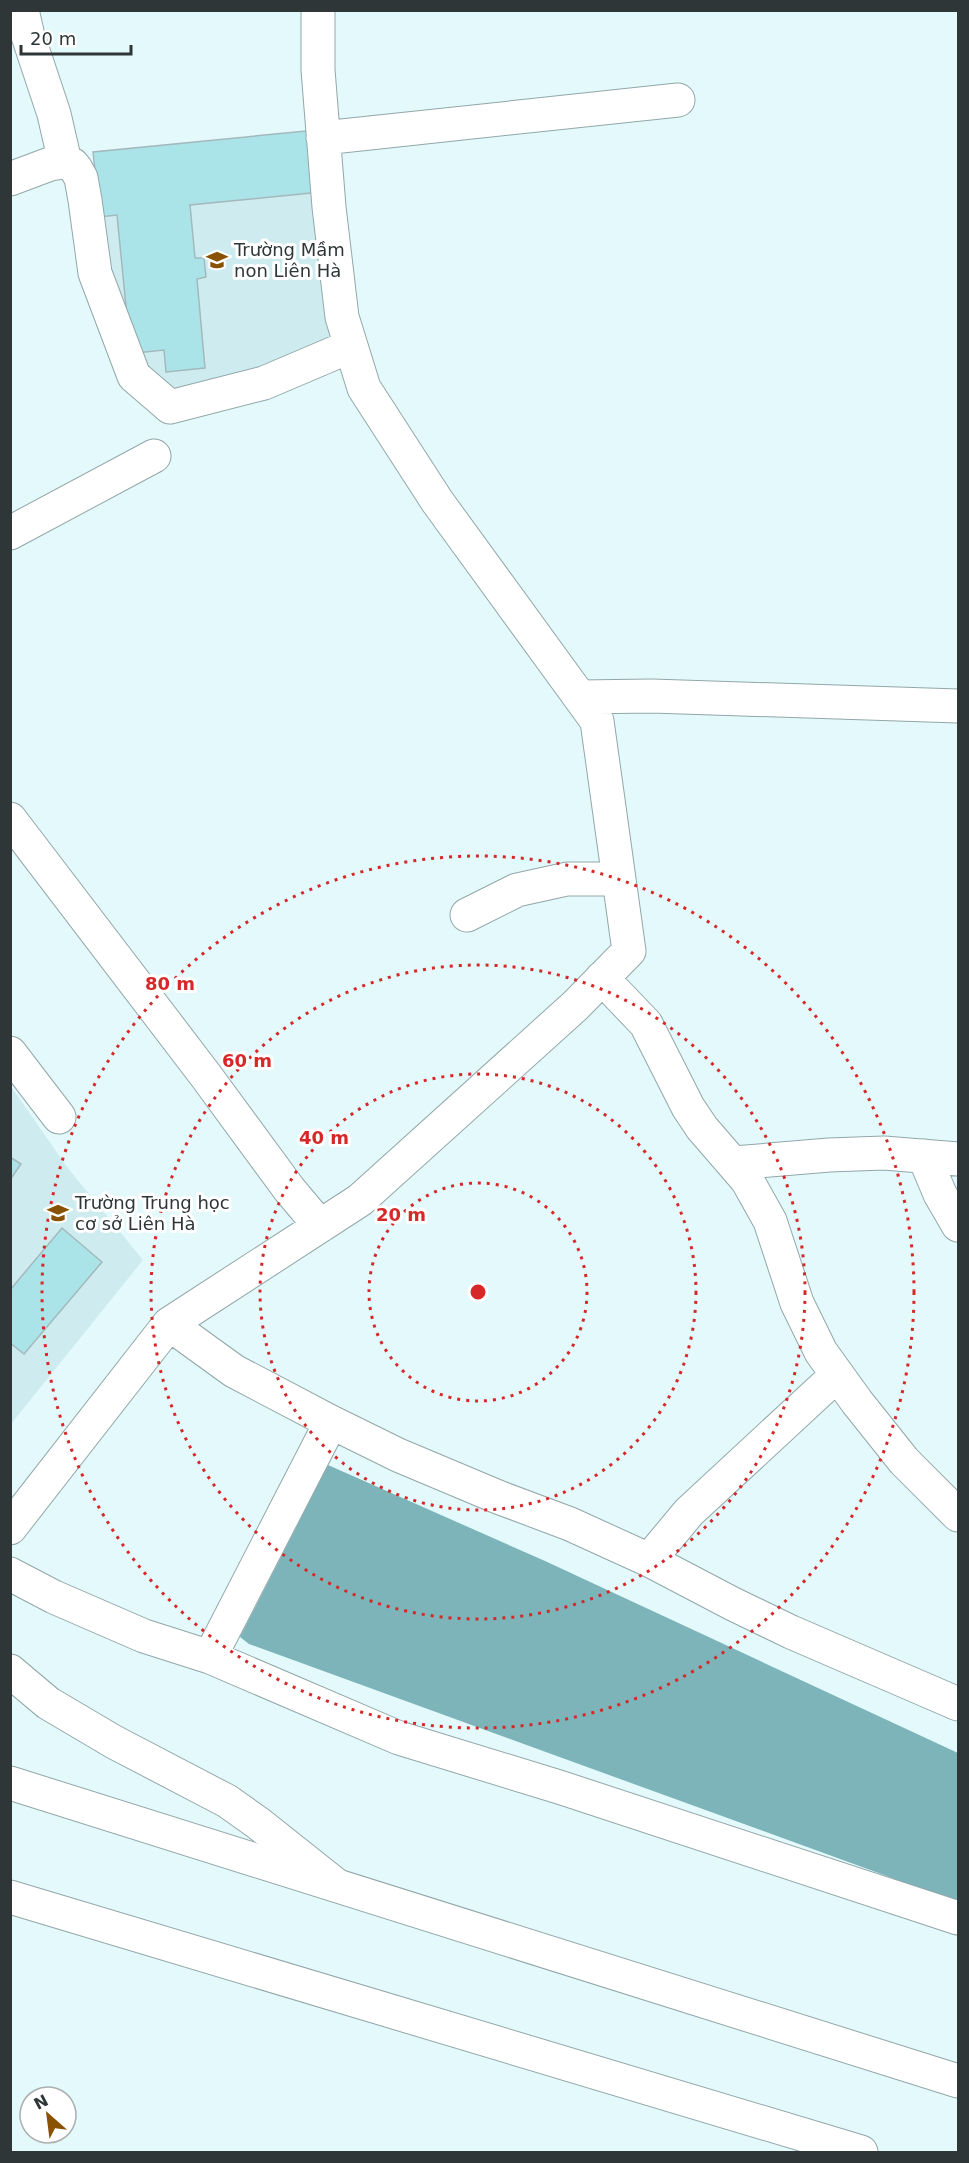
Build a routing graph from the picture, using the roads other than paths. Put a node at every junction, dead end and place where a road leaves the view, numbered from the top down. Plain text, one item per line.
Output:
1 (22, 10) edge
2 (318, 10) edge
3 (678, 100) dead end
4 (323, 138) junction
5 (65, 162) junction
6 (10, 179) edge
7 (351, 346) junction
8 (154, 456) dead end
9 (10, 534) edge
10 (580, 697) junction
11 (958, 706) edge
12 (10, 819) edge
13 (619, 879) junction
14 (467, 915) dead end
15 (602, 978) junction
16 (10, 1053) edge
17 (59, 1117) dead end
18 (924, 1156) junction
19 (958, 1159) edge
20 (734, 1163) junction
21 (958, 1225) edge
22 (320, 1226) junction
23 (169, 1324) junction
24 (837, 1374) junction
25 (331, 1422) junction
26 (958, 1515) edge
27 (10, 1528) edge
28 (649, 1560) junction
29 (10, 1574) edge
30 (210, 1657) junction
31 (10, 1671) edge
32 (958, 1704) edge
33 (10, 1783) edge
34 (339, 1888) junction
35 (10, 1897) edge
36 (958, 1918) edge
37 (958, 2081) edge
38 (861, 2152) edge

1 - 5 street
2 - 4 street
3 - 4 street
4 - 7 street
5 - 6 street
5 - 7 street
7 - 10 street
8 - 9 street
10 - 11 street
10 - 13 street
12 - 22 street
13 - 14 street
13 - 15 street
15 - 20 street
15 - 22 street
16 - 17 street
18 - 19 street
18 - 20 street
18 - 21 street
20 - 24 street
22 - 23 street
23 - 25 street
23 - 27 street
24 - 26 street
24 - 28 street
25 - 28 street
25 - 30 street
28 - 32 street
29 - 30 street
30 - 36 street
31 - 34 street
33 - 34 street
34 - 37 street
35 - 38 street

